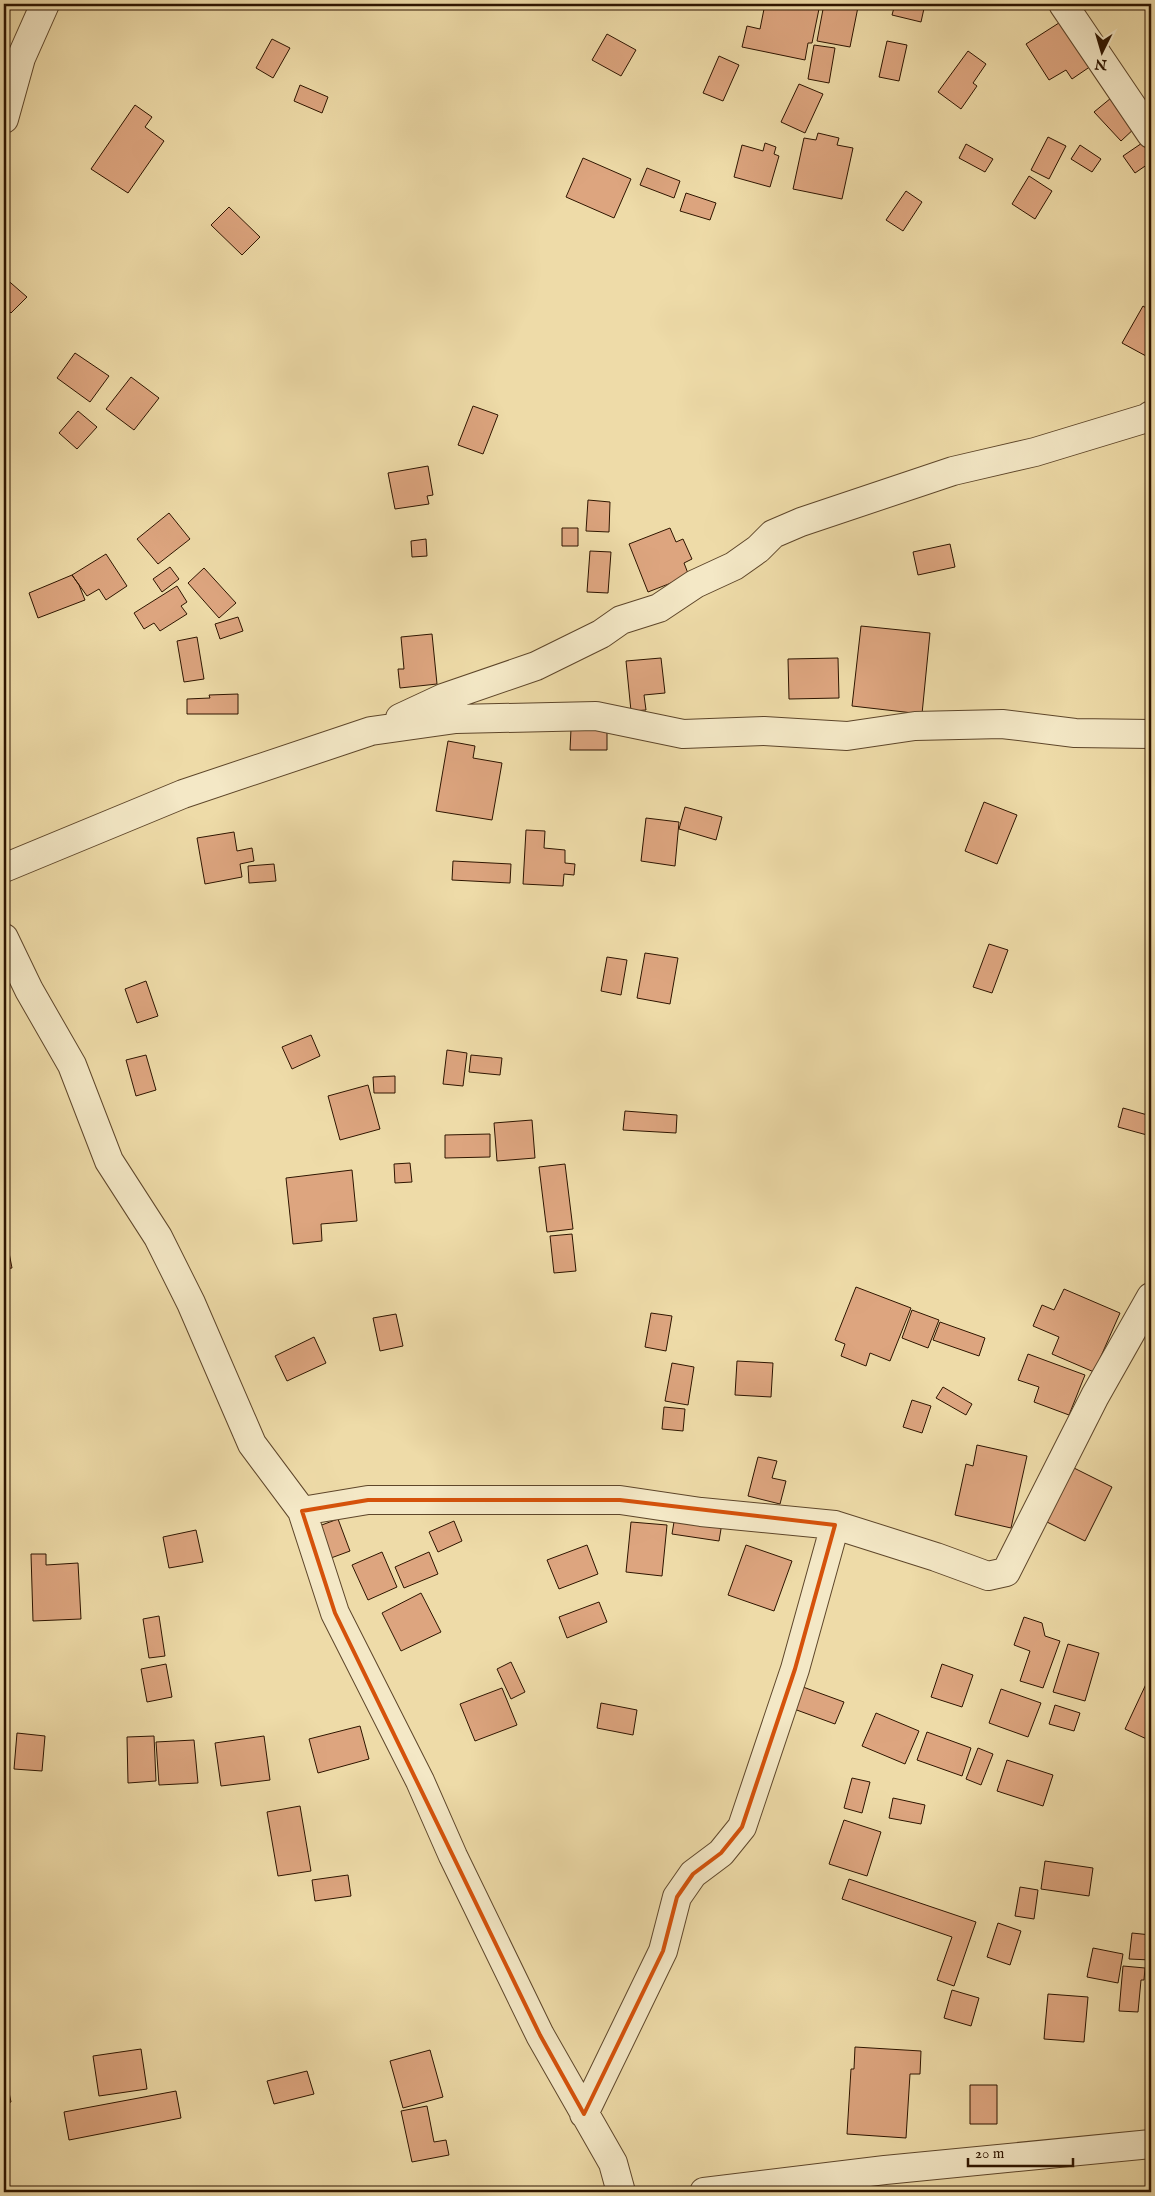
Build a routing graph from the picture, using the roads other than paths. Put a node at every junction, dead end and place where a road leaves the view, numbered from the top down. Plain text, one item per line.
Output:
1 (45, 4) edge
2 (1063, 4) edge
3 (4, 119) edge
4 (1151, 134) edge
5 (1151, 415) edge
6 (371, 731) junction
7 (1151, 734) edge
8 (4, 868) edge
9 (4, 938) edge
10 (1151, 1297) edge
11 (302, 1512) junction
12 (835, 1525) junction
13 (584, 2114) junction
14 (1151, 2144) edge
15 (621, 2192) edge
16 (704, 2192) edge

1 - 3 street
2 - 4 street
5 - 6 street
6 - 7 street
6 - 8 street
9 - 11 street
10 - 12 street
11 - 12 street
11 - 13 street
12 - 13 street
13 - 15 street
14 - 16 street

